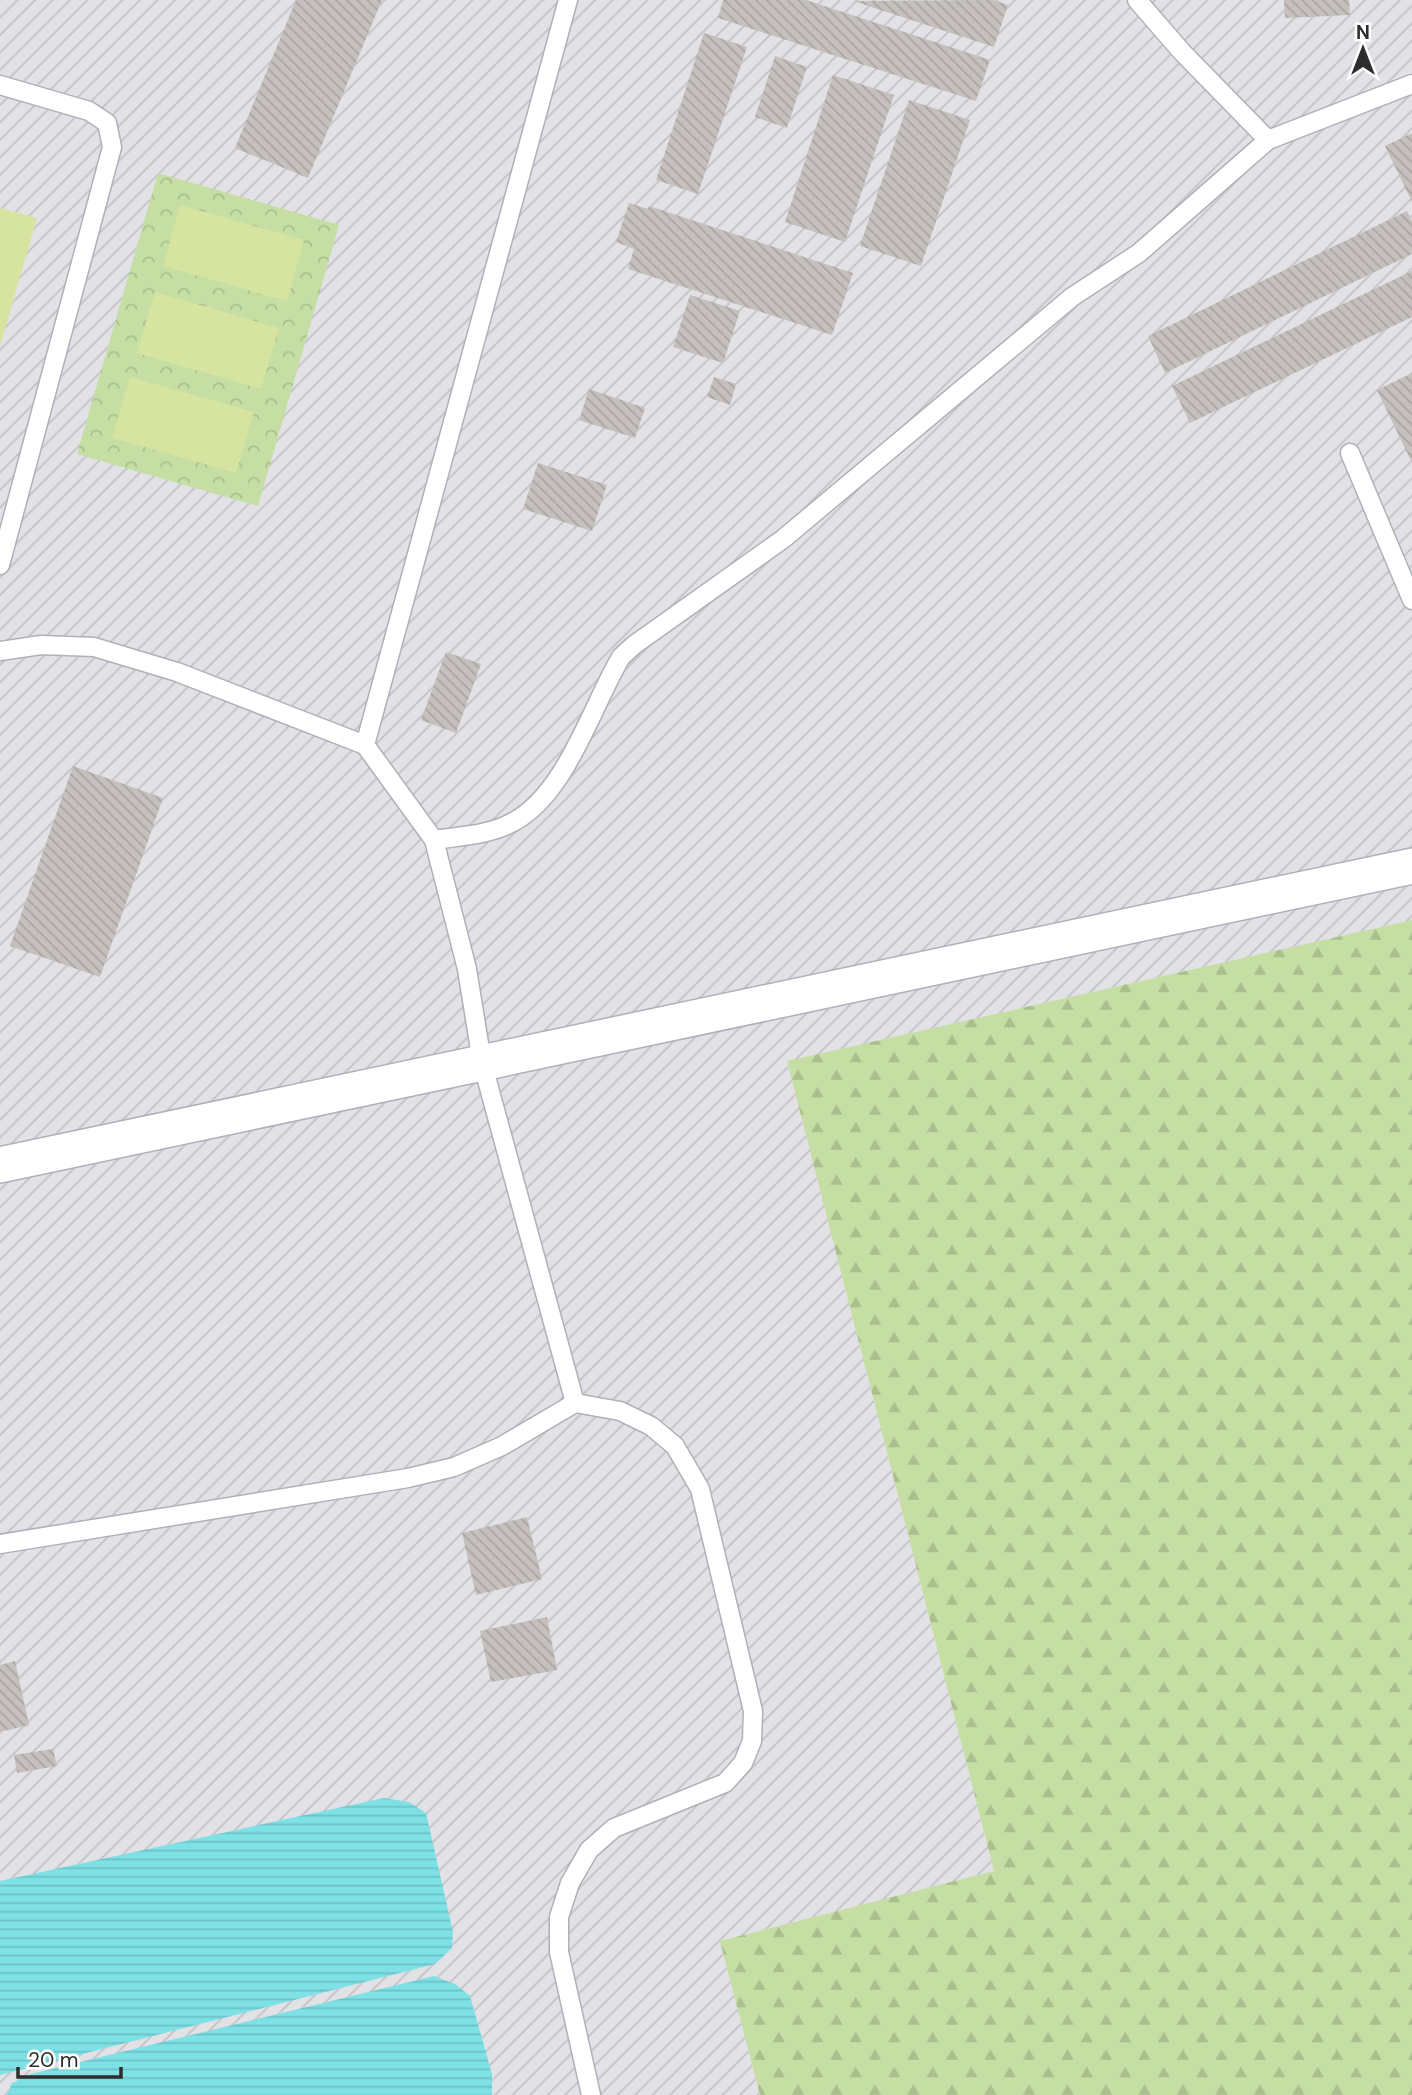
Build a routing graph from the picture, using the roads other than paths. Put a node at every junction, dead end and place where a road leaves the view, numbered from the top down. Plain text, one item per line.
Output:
1 (568, 0) edge
2 (1138, 0) edge
3 (1412, 83) edge
4 (0, 85) edge
5 (1268, 140) junction
6 (1350, 453) dead end
7 (0, 565) edge
8 (1412, 600) edge
9 (0, 651) edge
10 (365, 745) junction
11 (434, 840) junction
12 (1412, 866) edge
13 (482, 1062) junction
14 (0, 1165) edge
15 (575, 1403) junction
16 (0, 1544) edge
17 (591, 2095) edge

1 - 10 lane
2 - 5 lane
3 - 5 lane
4 - 7 lane
5 - 11 lane
6 - 8 lane
9 - 10 lane
10 - 11 lane
11 - 13 lane
12 - 13 street
13 - 14 street
13 - 15 lane
15 - 16 lane
15 - 17 lane

